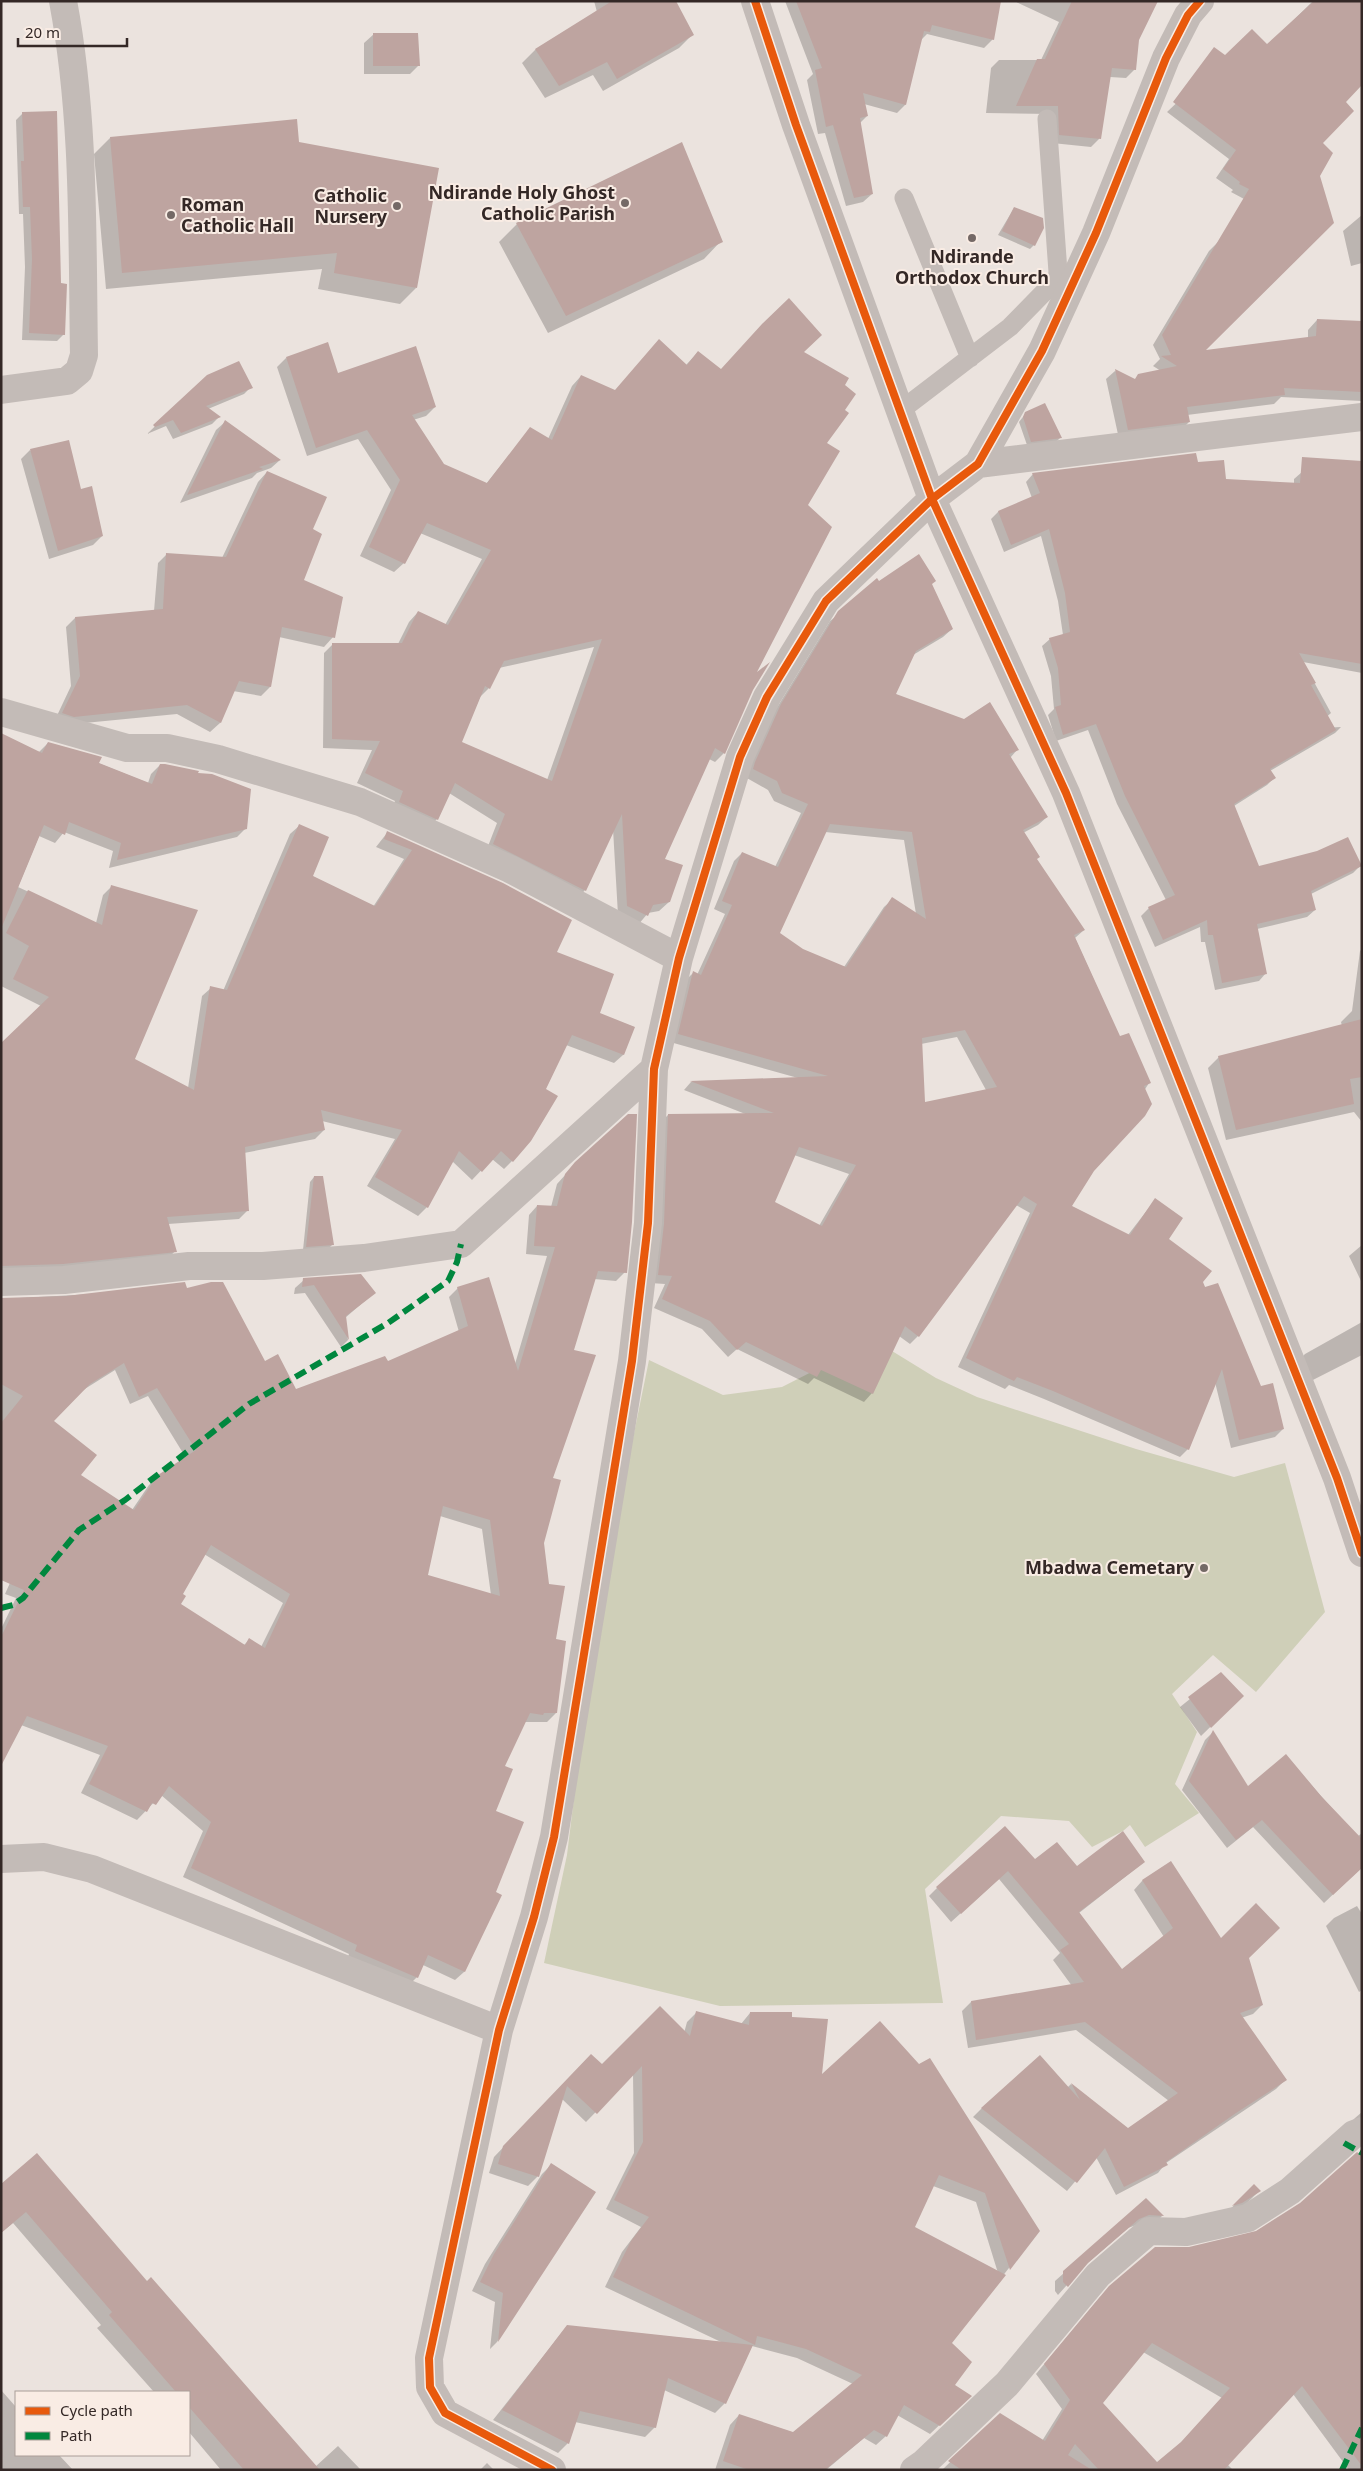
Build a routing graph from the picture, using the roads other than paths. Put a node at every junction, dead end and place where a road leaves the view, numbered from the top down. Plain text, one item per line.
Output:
1 (63, 1) edge
2 (756, 1) edge
3 (1191, 6) edge
4 (1047, 119) dead end
5 (904, 198) dead end
6 (970, 358) junction
7 (1, 390) edge
8 (900, 411) junction
9 (1362, 417) edge
10 (978, 464) junction
11 (932, 499) junction
12 (1, 712) edge
13 (679, 958) junction
14 (654, 1069) junction
15 (1, 1282) edge
16 (1349, 1479) edge
17 (1362, 1553) edge
18 (1, 1858) edge
19 (499, 2030) junction
20 (1362, 2131) edge
21 (924, 2468) edge
22 (552, 2470) edge

1 - 7 street
2 - 8 street
3 - 10 street
4 - 6 lane
5 - 6 lane
6 - 8 lane
8 - 11 street
9 - 10 street
10 - 11 street
11 - 13 street
11 - 16 street
12 - 13 street
13 - 14 street
14 - 15 street
14 - 19 street
16 - 17 street
18 - 19 street
19 - 22 street
20 - 21 street

